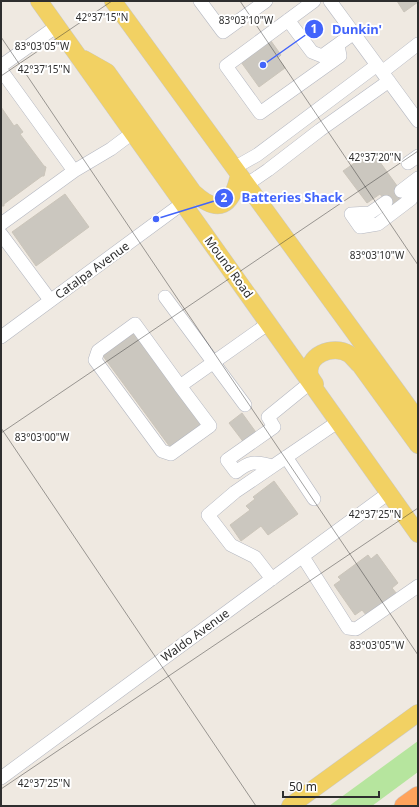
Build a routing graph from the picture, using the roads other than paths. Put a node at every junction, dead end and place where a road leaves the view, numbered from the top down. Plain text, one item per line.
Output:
1 (39, 1) edge
2 (113, 1) edge
3 (200, 1) edge
4 (266, 1) edge
5 (314, 1) edge
6 (330, 1) edge
7 (288, 20) junction
8 (57, 26) junction
9 (354, 33) junction
10 (338, 44) junction
11 (418, 44) edge
12 (1, 66) edge
13 (1, 70) edge
14 (383, 73) junction
15 (418, 121) edge
16 (139, 128) junction
17 (74, 171) junction
18 (240, 176) junction
19 (418, 179) edge
20 (401, 191) dead end
21 (386, 202) dead end
22 (183, 203) junction
23 (1, 224) edge
24 (1, 234) edge
25 (165, 297) dead end
26 (50, 300) junction
27 (269, 323) junction
28 (1, 336) edge
29 (214, 362) junction
30 (180, 386) junction
31 (316, 388) junction
32 (246, 405) dead end
33 (418, 420) edge
34 (339, 421) junction
35 (418, 445) edge
36 (286, 457) junction
37 (273, 466) junction
38 (390, 492) junction
39 (314, 499) dead end
40 (418, 534) edge
41 (302, 557) junction
42 (272, 579) junction
43 (418, 586) edge
44 (418, 713) edge
45 (1, 778) edge
46 (418, 796) edge
47 (290, 806) edge
48 (404, 806) edge

1 - 8 main road
2 - 18 main road
3 - 4 street
5 - 7 street
6 - 9 street
7 - 10 street
7 - 10 street
8 - 12 street
8 - 16 main road
9 - 10 street
9 - 14 street
11 - 14 street
13 - 17 street
14 - 15 street
14 - 18 street
14 - 18 street
16 - 17 street
16 - 18 main road
16 - 22 main road, Mound Road
17 - 23 street
18 - 33 main road
19 - 20 street
19 - 21 street
22 - 26 street, Catalpa Avenue
22 - 27 main road, Mound Road
24 - 26 street
25 - 29 street
26 - 28 street, Catalpa Avenue
27 - 29 street
27 - 31 main road, Mound Road
29 - 30 street
29 - 32 street
30 - 30 street
31 - 34 main road, Mound Road
31 - 35 main road
31 - 37 street
34 - 36 street
34 - 38 main road, Mound Road
36 - 37 street
36 - 39 street
37 - 42 street
38 - 40 main road, Mound Road
38 - 41 street, Waldo Avenue
41 - 42 street, Waldo Avenue
41 - 43 street
42 - 45 street, Waldo Avenue
44 - 47 main road
46 - 48 highway

